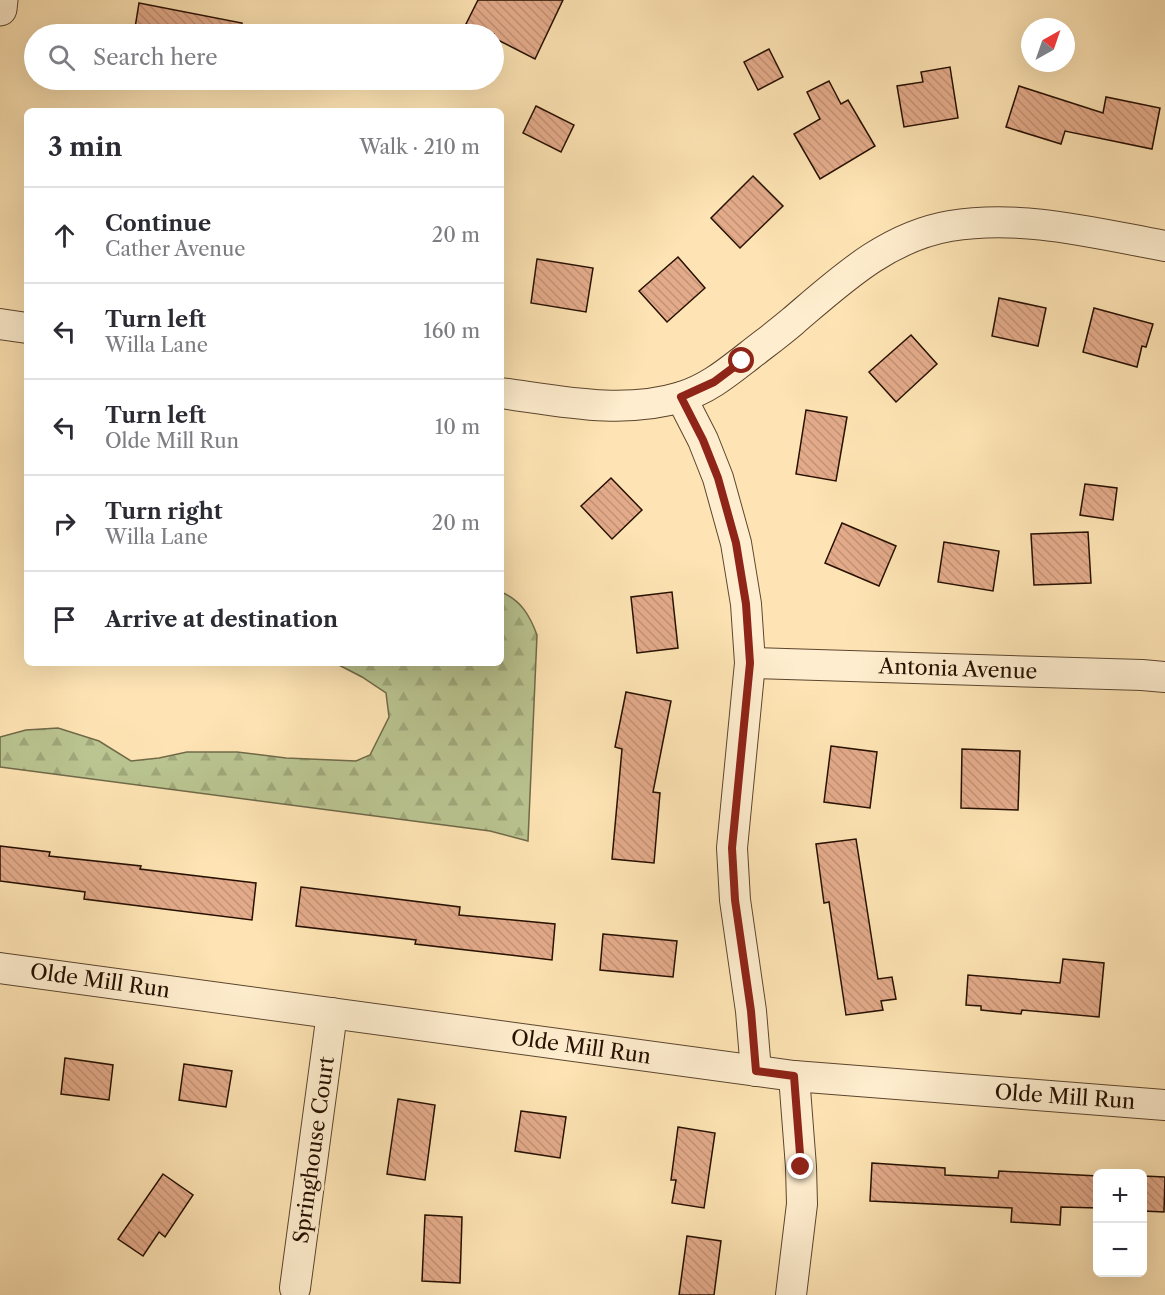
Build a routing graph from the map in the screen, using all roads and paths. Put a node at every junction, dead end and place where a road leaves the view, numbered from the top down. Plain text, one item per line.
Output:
1 (1, 0) edge
2 (0, 9) edge
3 (1165, 246) edge
4 (0, 324) edge
5 (24, 328) edge
6 (504, 393) edge
7 (681, 397) junction
8 (750, 663) junction
9 (1165, 677) edge
10 (0, 968) edge
11 (332, 1013) junction
12 (756, 1071) junction
13 (794, 1076) junction
14 (1165, 1105) edge
15 (295, 1288) dead end
16 (791, 1295) edge

1 - 2 street
3 - 7 street
4 - 5 street
6 - 7 street
7 - 8 street
8 - 9 street, Antonia Avenue
8 - 12 street
10 - 11 street, Olde Mill Run
11 - 12 street, Olde Mill Run
11 - 15 street, Springhouse Court
12 - 13 street, Olde Mill Run
13 - 14 street, Olde Mill Run
13 - 16 street

